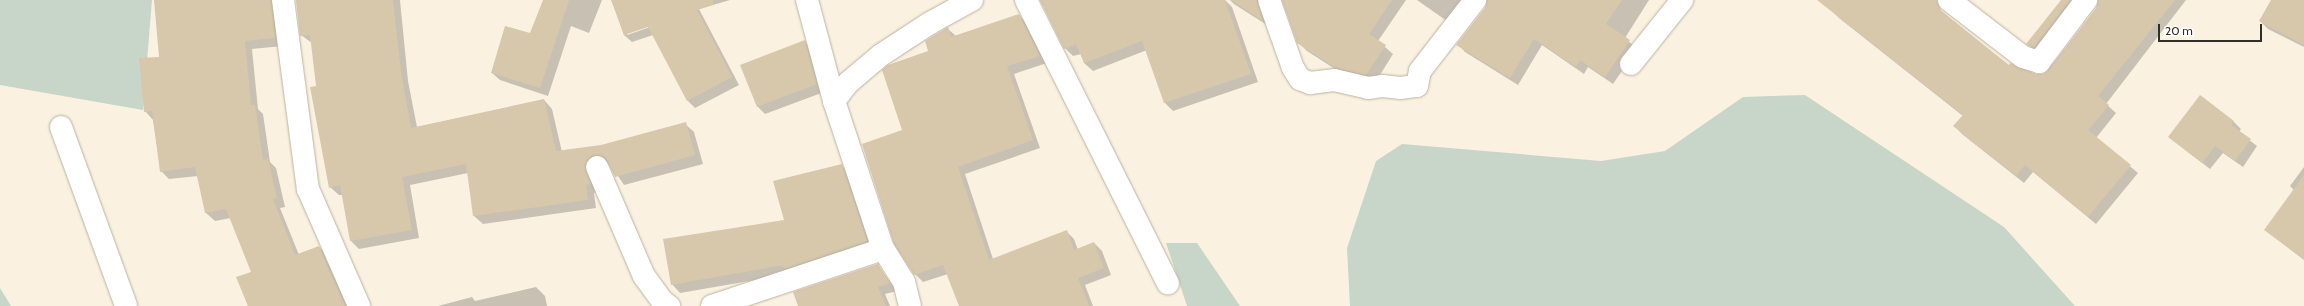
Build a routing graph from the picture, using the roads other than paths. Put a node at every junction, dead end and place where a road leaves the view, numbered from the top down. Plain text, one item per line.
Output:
1 (283, 0) edge
2 (807, 0) edge
3 (972, 0) edge
4 (1026, 0) edge
5 (1268, 0) edge
6 (1475, 0) edge
7 (1682, 0) edge
8 (1949, 0) edge
9 (2086, 0) edge
10 (1631, 64) dead end
11 (834, 100) junction
12 (62, 127) dead end
13 (597, 167) dead end
14 (883, 249) junction
15 (1168, 283) dead end
16 (126, 306) edge
17 (359, 306) edge
18 (669, 306) edge
19 (712, 306) edge
20 (910, 306) edge

1 - 17 street
2 - 11 street
3 - 11 street
4 - 15 street
5 - 6 street
7 - 10 street
8 - 9 street
11 - 14 street
12 - 16 street
13 - 18 street
14 - 19 street
14 - 20 street

